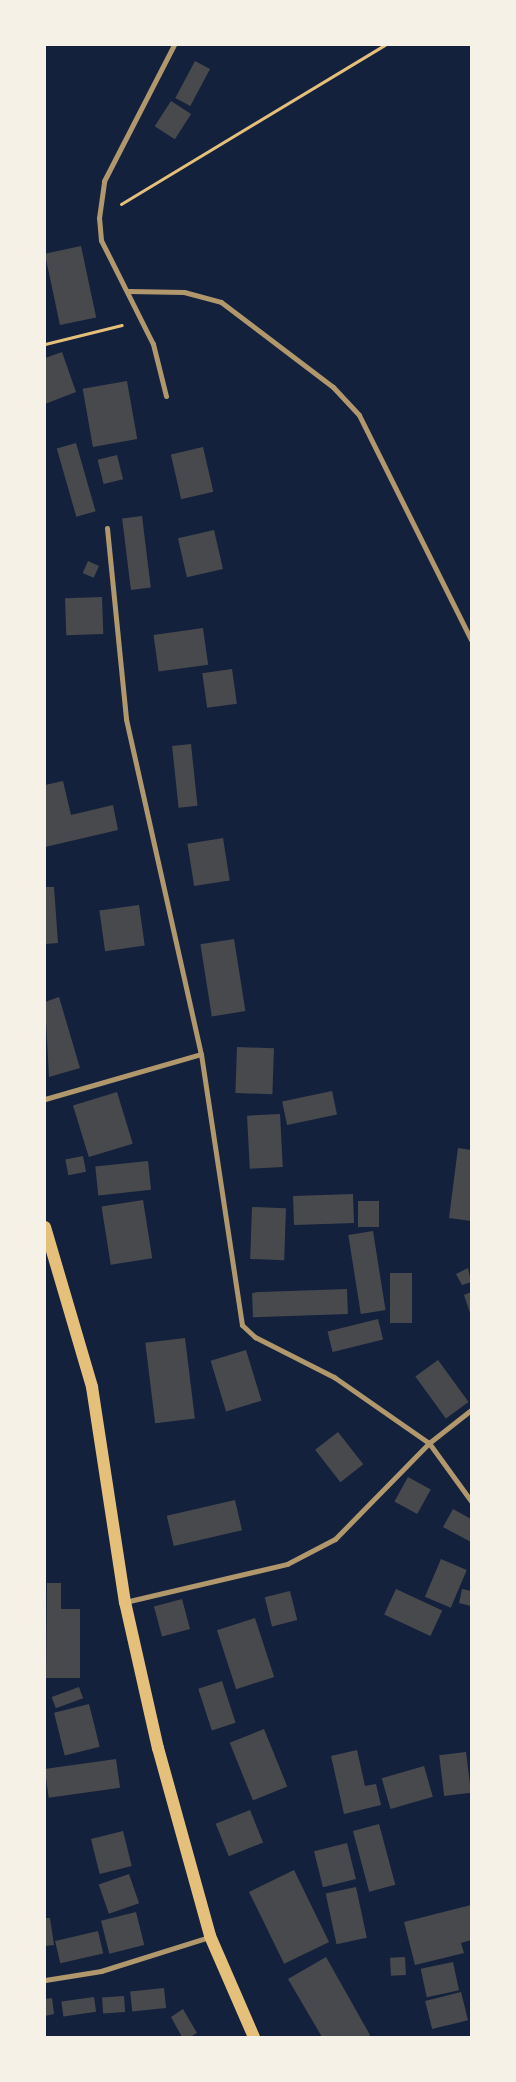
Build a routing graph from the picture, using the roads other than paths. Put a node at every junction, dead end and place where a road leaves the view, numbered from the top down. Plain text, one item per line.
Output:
1 (174, 45) edge
2 (129, 291) junction
3 (166, 396) dead end
4 (107, 528) dead end
5 (471, 640) edge
6 (201, 1054) junction
7 (45, 1099) edge
8 (45, 1228) edge
9 (471, 1410) edge
10 (429, 1443) junction
11 (471, 1502) edge
12 (124, 1602) junction
13 (210, 1936) junction
14 (45, 1980) edge
15 (254, 2037) edge

1 - 2 street
2 - 3 street
2 - 5 street
4 - 6 street
6 - 7 street
6 - 10 street
8 - 12 main road
9 - 10 street
10 - 11 street
10 - 12 street
12 - 13 main road
13 - 14 street
13 - 15 main road

